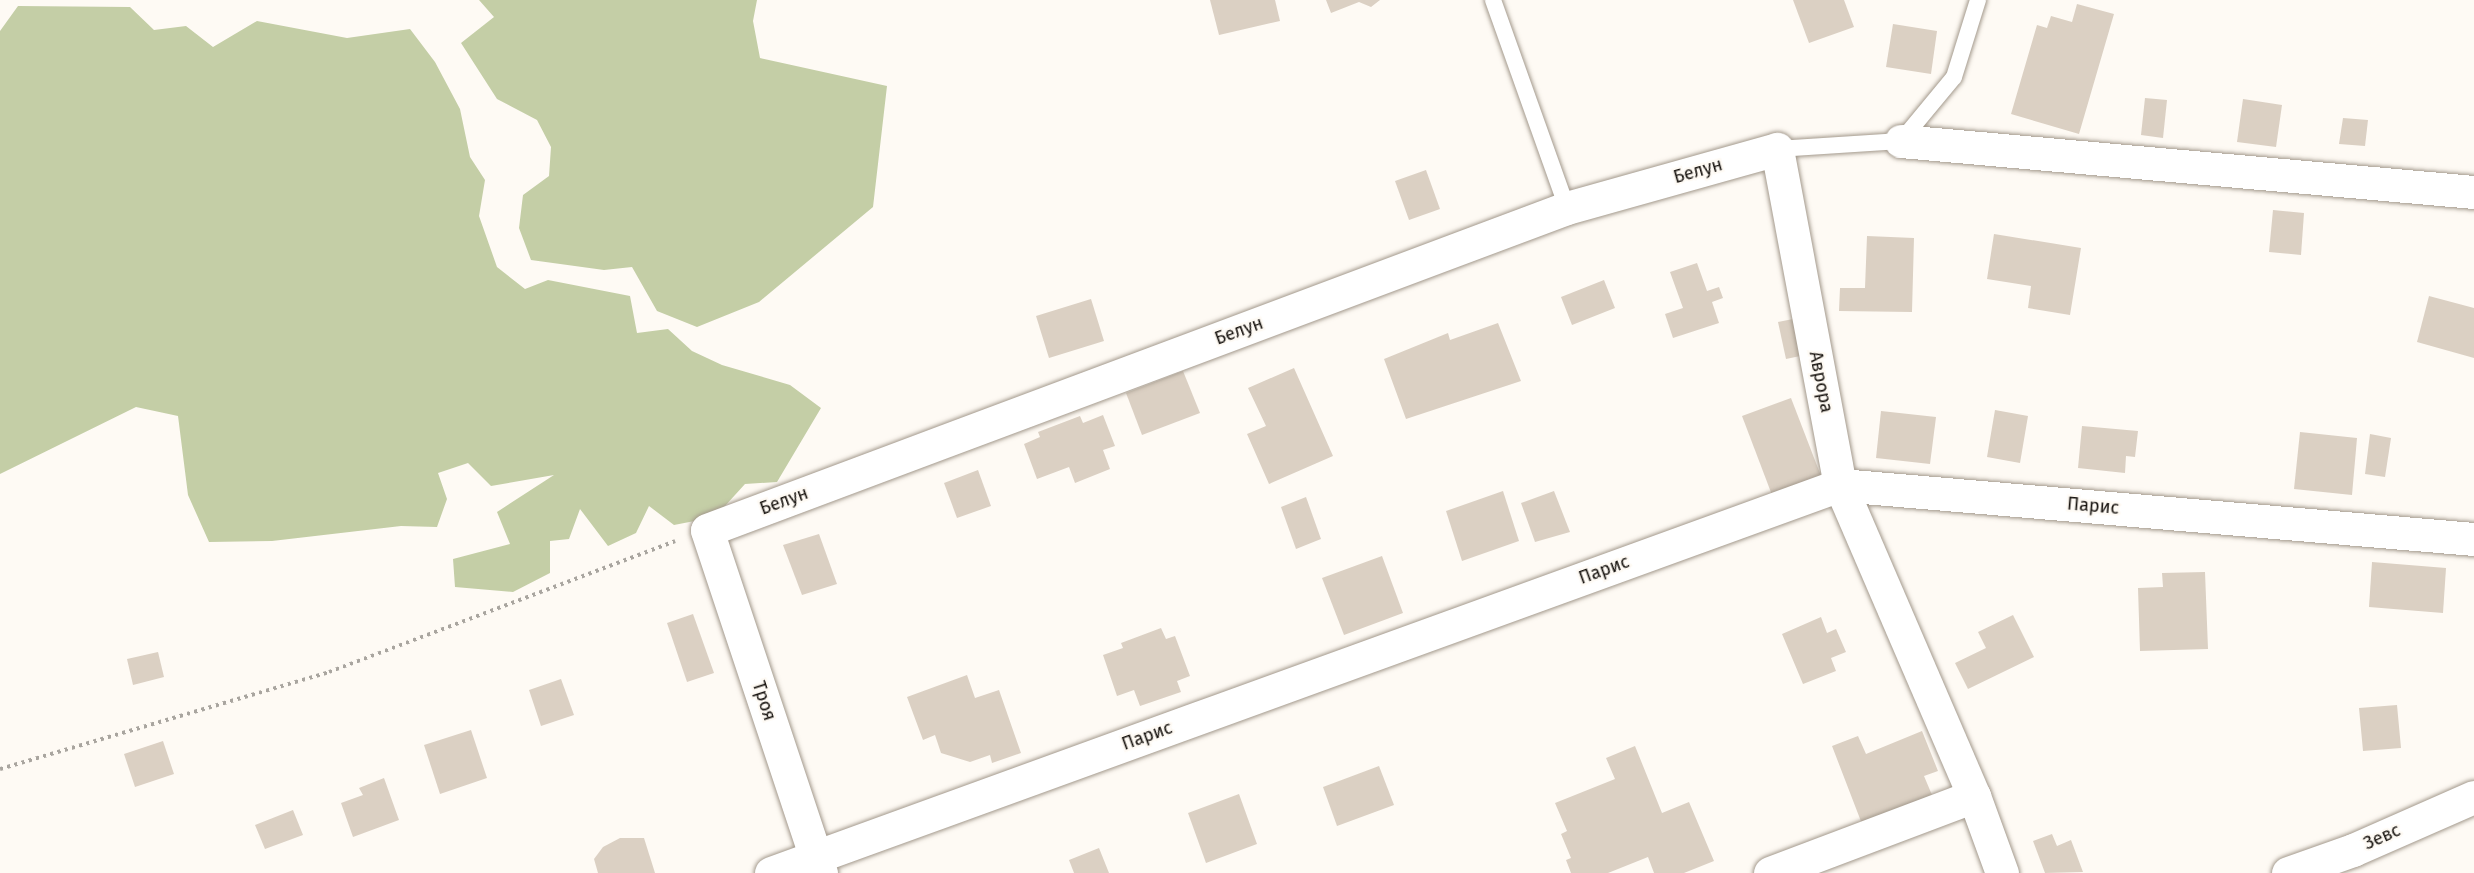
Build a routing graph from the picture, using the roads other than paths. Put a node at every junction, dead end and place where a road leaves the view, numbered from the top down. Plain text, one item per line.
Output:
1 (1493, 0) edge
2 (1978, 0) edge
3 (1901, 141) junction
4 (1777, 149) junction
5 (2474, 192) edge
6 (1568, 208) junction
7 (1840, 485) junction
8 (706, 530) joint
9 (2474, 539) edge
10 (1974, 796) junction
11 (2474, 797) edge
12 (818, 864) edge
13 (771, 873) edge
14 (1770, 873) edge
15 (2002, 873) edge
16 (2288, 873) edge

1 - 6 lane
2 - 3 lane
3 - 4 lane
3 - 5 street
4 - 6 street, Белун
4 - 7 street, Аврора
6 - 8 street, Белун
7 - 9 street, Парис
7 - 10 street, Аврора
7 - 12 street, Парис
8 - 12 street, Троя
10 - 14 street
10 - 15 street, Аврора
11 - 16 street, Зевс
12 - 13 street, Парис

